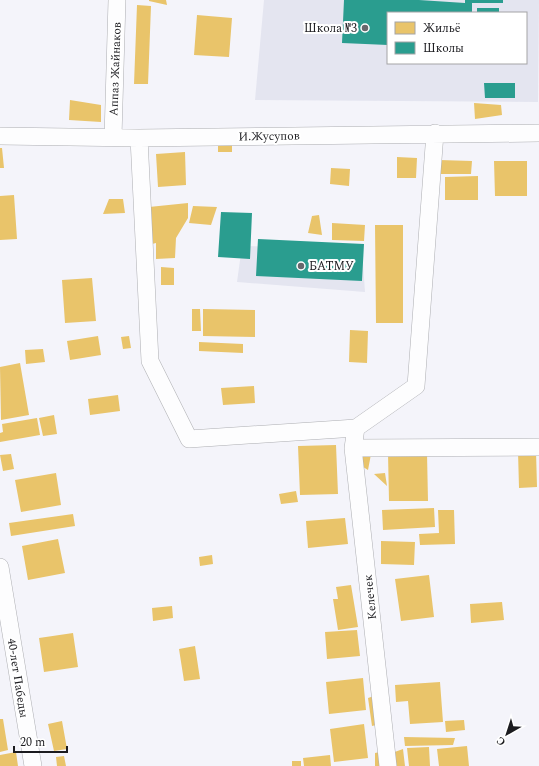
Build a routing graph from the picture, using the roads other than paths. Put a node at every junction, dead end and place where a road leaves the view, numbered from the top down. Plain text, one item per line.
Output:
1 (118, 0) edge
2 (435, 133) junction
3 (539, 133) edge
4 (0, 136) edge
5 (113, 137) junction
6 (139, 138) junction
7 (356, 428) junction
8 (539, 447) edge
9 (353, 448) junction
10 (0, 567) edge
11 (32, 766) edge
12 (388, 766) edge

1 - 5 street, Аппаз Жайнаков
2 - 3 street, И.Жусупов
2 - 6 street, И.Жусупов
2 - 7 street
4 - 5 street, И.Жусупов
5 - 6 street, И.Жусупов
6 - 7 street
7 - 9 street, Келечек
8 - 9 street
9 - 12 street, Келечек
10 - 11 street, 40-лет Пабеды

